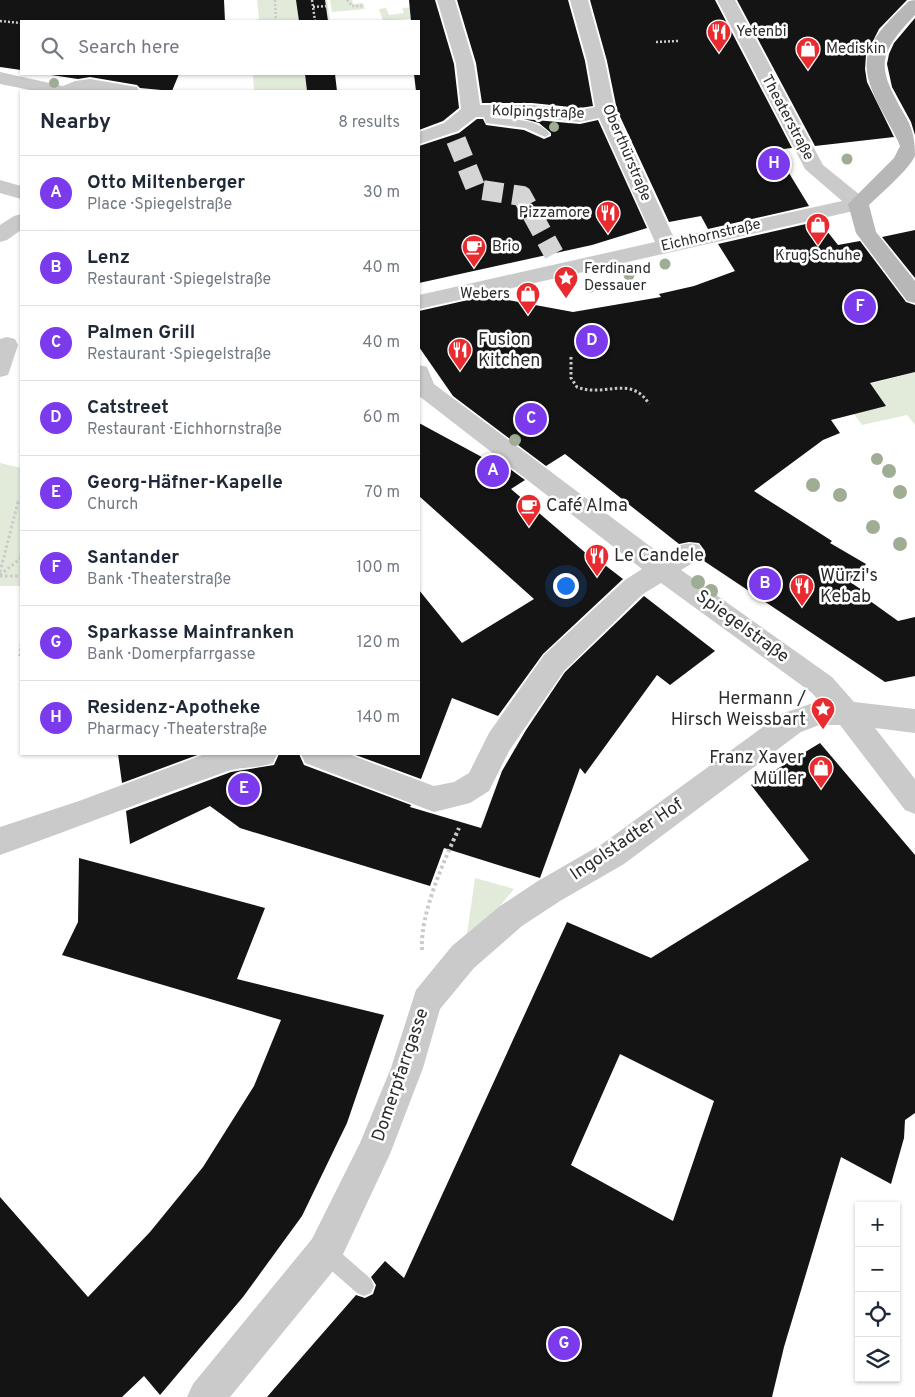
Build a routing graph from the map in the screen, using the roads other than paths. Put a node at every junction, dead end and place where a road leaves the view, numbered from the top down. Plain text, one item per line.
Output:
1 (446, 0) edge
2 (579, 0) edge
3 (726, 0) edge
4 (915, 5) edge
5 (0, 78) edge
6 (55, 90) edge
7 (70, 90) edge
8 (123, 90) edge
9 (479, 111) junction
10 (605, 111) junction
11 (545, 134) dead end
12 (420, 138) edge
13 (909, 159) edge
14 (0, 186) edge
15 (20, 193) edge
16 (858, 204) junction
17 (20, 222) edge
18 (0, 235) edge
19 (667, 245) junction
20 (915, 296) edge
21 (420, 302) edge
22 (10, 345) edge
23 (0, 369) edge
24 (421, 382) edge
25 (690, 552) dead end
26 (662, 570) junction
27 (847, 713) junction
28 (915, 721) edge
29 (255, 755) edge
30 (317, 755) edge
31 (915, 801) edge
32 (0, 841) edge
33 (427, 1001) joint
34 (325, 1252) junction
35 (364, 1286) dead end
36 (206, 1397) edge

1 - 9 street, Kolpingstraße
2 - 10 street, Oberthürstraße
3 - 16 street, Theaterstraße
4 - 13 street
5 - 6 street
7 - 8 street
9 - 10 street, Kolpingstraße
9 - 11 lane
9 - 12 street, Kolpingstraße
10 - 19 street, Oberthürstraße
13 - 16 street
14 - 15 street
16 - 19 street, Eichhornstraße
16 - 20 street
17 - 18 street
19 - 21 street, Eichhornstraße
22 - 23 street
24 - 26 street, Spiegelstraße
25 - 26 street
26 - 27 street, Spiegelstraße
26 - 30 street
27 - 28 street, Ingolstadter Hof
27 - 31 street, Spiegelstraße
27 - 33 street, Ingolstadter Hof
29 - 32 street
33 - 34 street, Domerpfarrgasse
34 - 35 lane
34 - 36 street, Domerpfarrgasse

